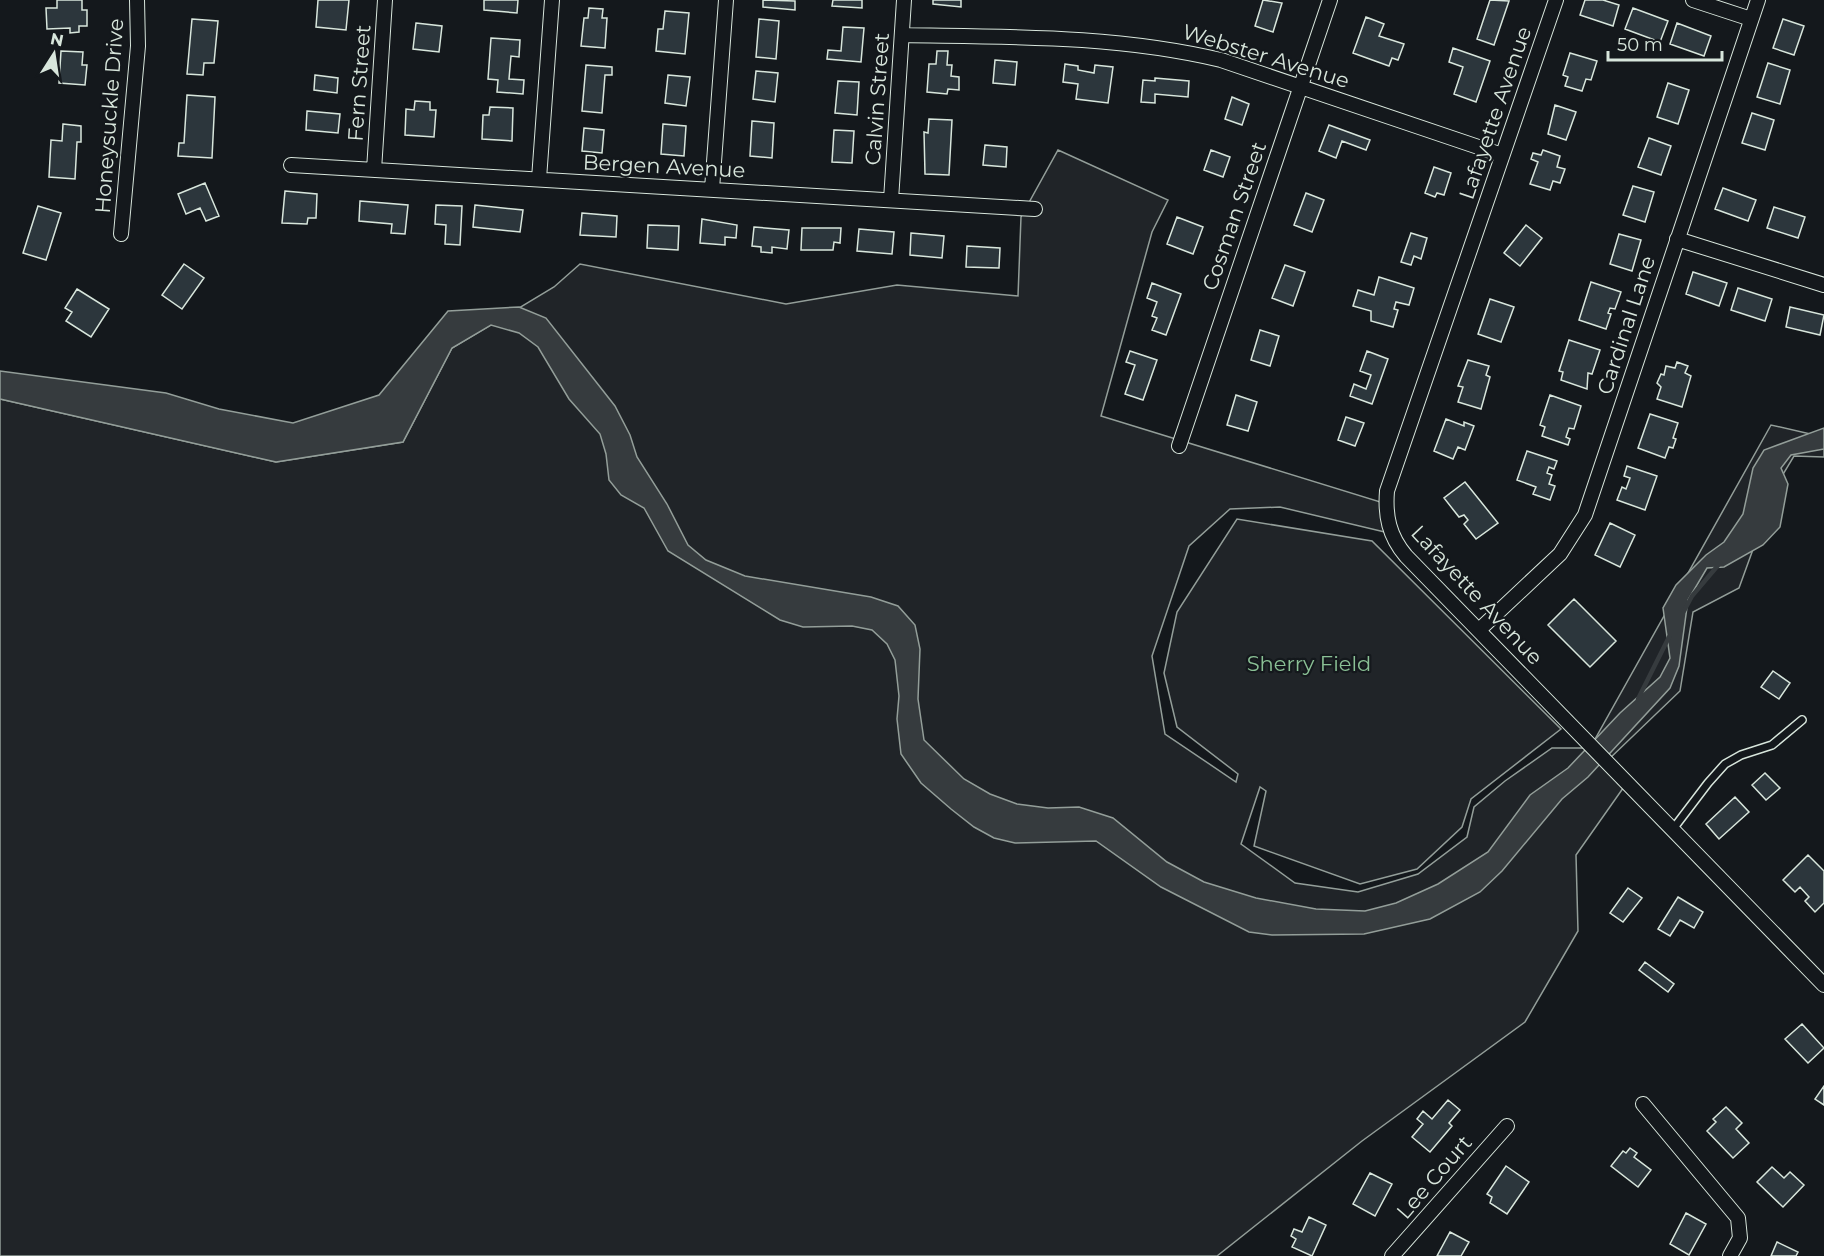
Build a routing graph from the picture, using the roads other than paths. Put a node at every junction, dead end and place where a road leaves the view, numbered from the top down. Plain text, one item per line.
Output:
1 (137, 0) edge
2 (385, 0) edge
3 (552, 0) edge
4 (726, 0) edge
5 (904, 0) edge
6 (1330, 0) edge
7 (1556, 0) edge
8 (1693, 0) edge
9 (1758, 0) edge
10 (1751, 19) junction
11 (902, 35) junction
12 (1301, 86) junction
13 (1502, 155) junction
14 (291, 165) dead end
15 (374, 170) junction
16 (539, 179) junction
17 (712, 189) junction
18 (891, 200) junction
19 (1035, 208) dead end
20 (121, 234) dead end
21 (1677, 239) junction
22 (1824, 285) edge
23 (1179, 446) dead end
24 (1479, 630) junction
25 (1802, 720) dead end
26 (1673, 829) junction
27 (1824, 985) edge
28 (1643, 1104) dead end
29 (1507, 1126) dead end
30 (1392, 1256) edge
31 (1730, 1256) edge

1 - 20 street, Honeysuckle Drive
2 - 15 street, Fern Street
3 - 16 street
4 - 17 street
5 - 11 street, Calvin Street
6 - 12 street, Cosman Street
7 - 13 street, Lafayette Avenue
8 - 10 street
9 - 10 street, Cardinal Lane
10 - 21 street, Cardinal Lane
11 - 12 street, Webster Avenue
11 - 18 street, Calvin Street
12 - 13 street, Webster Avenue
12 - 23 street, Cosman Street
13 - 24 street, Lafayette Avenue
14 - 15 street, Bergen Avenue
15 - 16 street, Bergen Avenue
16 - 17 street, Bergen Avenue
17 - 18 street, Bergen Avenue
18 - 19 street, Bergen Avenue
21 - 22 street
21 - 24 street, Cardinal Lane
24 - 26 street, Lafayette Avenue
25 - 26 lane
26 - 27 street, Lafayette Avenue
28 - 31 street
29 - 30 street, Lee Court

